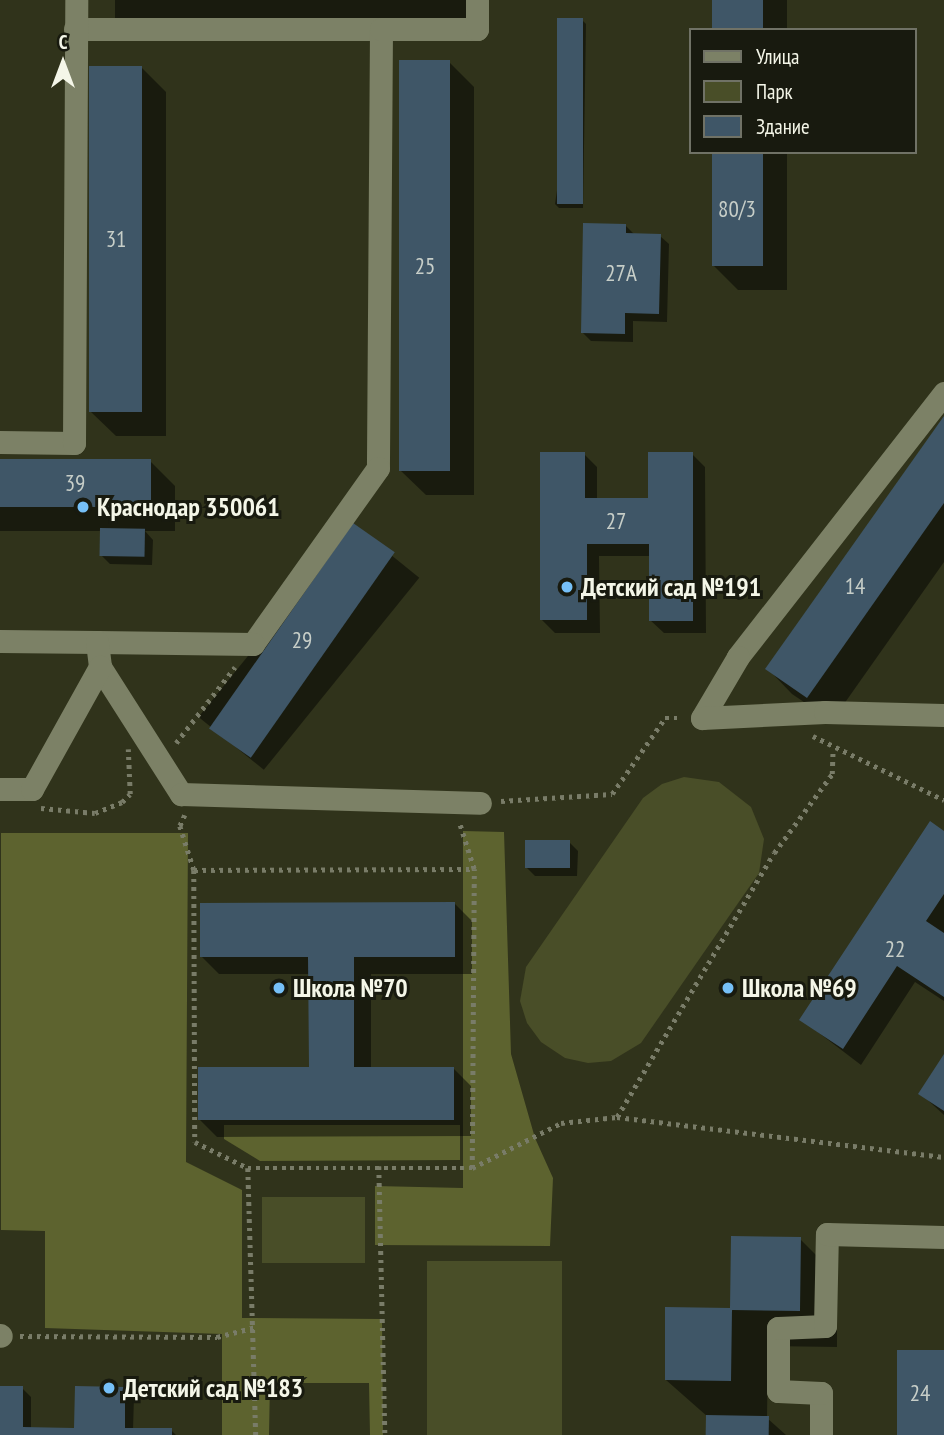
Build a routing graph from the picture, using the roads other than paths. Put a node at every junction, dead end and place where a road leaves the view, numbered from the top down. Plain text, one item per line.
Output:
1 (76, 0) edge
2 (477, 0) edge
3 (75, 29) junction
4 (381, 29) junction
5 (944, 393) edge
6 (0, 442) edge
7 (0, 641) edge
8 (97, 642) junction
9 (100, 667) junction
10 (783, 715) junction
11 (944, 715) edge
12 (805, 731) road end
13 (0, 789) edge
14 (480, 803) road end
15 (944, 1237) edge
16 (821, 1435) edge

1 - 3 lane
2 - 4 lane
3 - 4 lane
3 - 6 lane
4 - 8 lane
5 - 10 lane
7 - 8 lane
8 - 9 lane
9 - 13 lane
9 - 14 lane
10 - 11 lane
10 - 12 lane
15 - 16 lane

